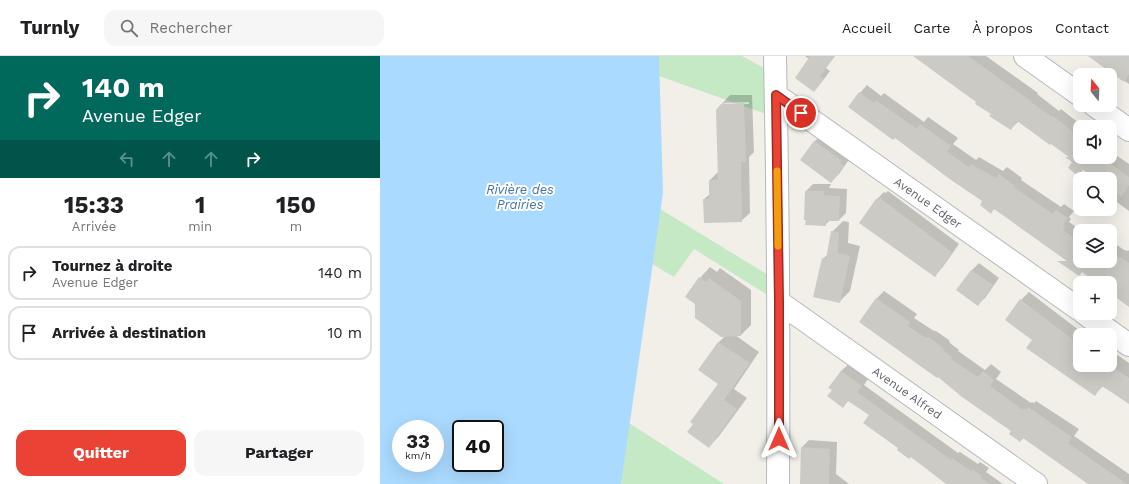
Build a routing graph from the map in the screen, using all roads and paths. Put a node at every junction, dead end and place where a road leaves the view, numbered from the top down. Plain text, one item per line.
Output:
1 (775, 56) edge
2 (1025, 56) edge
3 (1073, 90) edge
4 (776, 95) junction
5 (1104, 112) edge
6 (1129, 130) edge
7 (779, 302) junction
8 (1073, 305) edge
9 (1094, 320) edge
10 (1129, 345) edge
11 (778, 484) edge
12 (1036, 484) edge

1 - 4 street
2 - 3 street
4 - 7 street
4 - 8 street, Avenue Edger
5 - 6 street
7 - 11 street
7 - 12 street, Avenue Alfred
9 - 10 street

